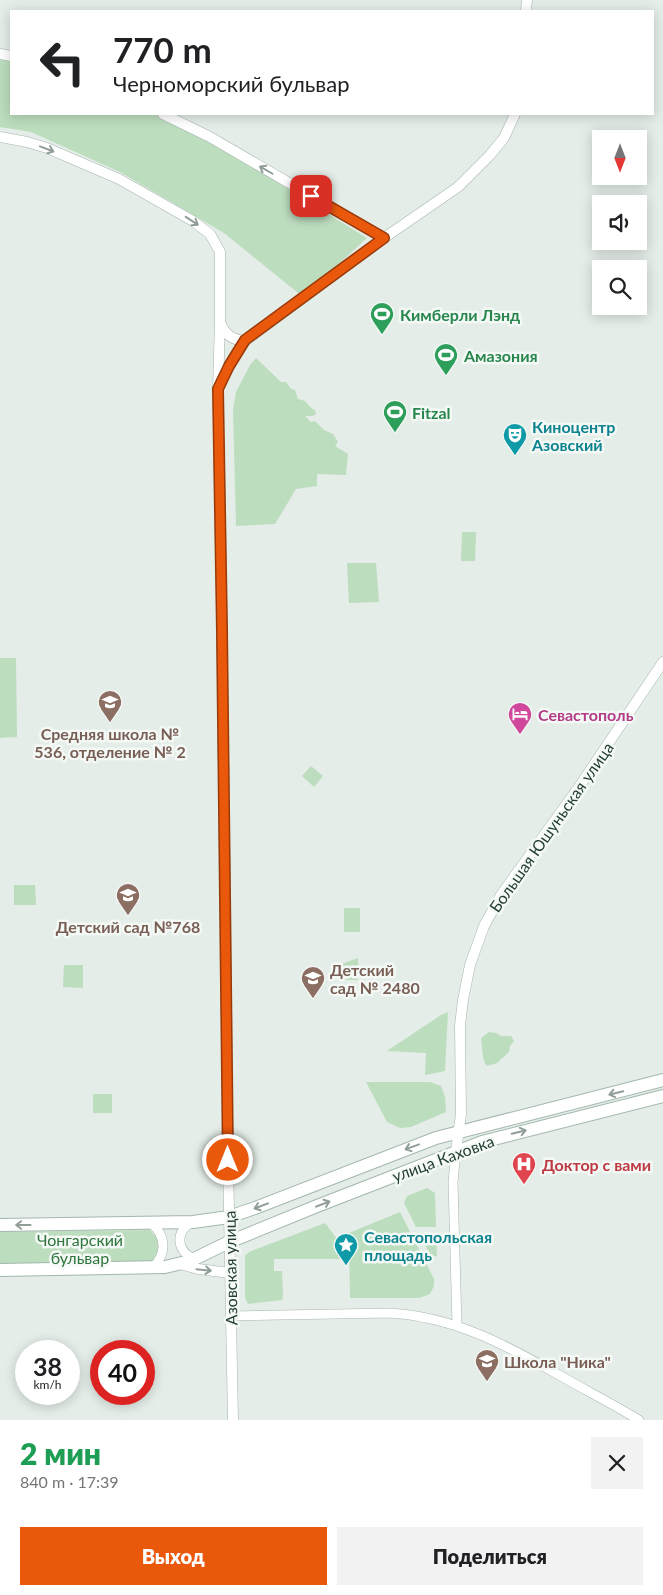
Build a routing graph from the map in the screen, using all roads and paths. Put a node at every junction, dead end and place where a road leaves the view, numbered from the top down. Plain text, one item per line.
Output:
1 (165, 115) edge
2 (515, 115) edge
3 (0, 137) edge
4 (384, 238) junction
5 (220, 320) junction
6 (245, 340) junction
7 (218, 389) junction
8 (663, 662) edge
9 (663, 1080) edge
10 (663, 1096) edge
11 (458, 1132) junction
12 (456, 1151) junction
13 (229, 1217) junction
14 (193, 1222) junction
15 (152, 1224) junction
16 (0, 1225) edge
17 (229, 1242) junction
18 (196, 1259) junction
19 (180, 1264) junction
20 (153, 1267) junction
21 (0, 1270) edge
22 (230, 1273) junction
23 (232, 1316) junction
24 (457, 1325) junction
25 (233, 1420) edge
26 (639, 1420) edge

4 -> 1 street
2 - 4 street, Азовская улица
3 -> 5 street
4 - 6 street, Азовская улица
5 - 6 street
5 - 7 street
6 - 7 street, Азовская улица
7 - 13 street, Азовская улица
8 - 11 street, Большая Юшуньская улица
9 -> 11 main road, улица Каховка
12 -> 10 main road, улица Каховка
11 - 12 street, Большая Юшуньская улица
11 -> 13 main road, улица Каховка
17 -> 12 main road, улица Каховка
12 - 24 street
13 - 14 main road
13 - 17 street, Азовская улица
14 - 15 main road
14 - 18 street
15 -> 16 main road
15 - 20 street
17 - 18 main road
17 - 22 street, Азовская улица
18 - 19 main road
19 - 20 main road
19 -> 22 street
20 - 21 main road
22 - 23 street, Азовская улица
23 - 24 street
23 - 25 street, Азовская улица
24 - 26 street

